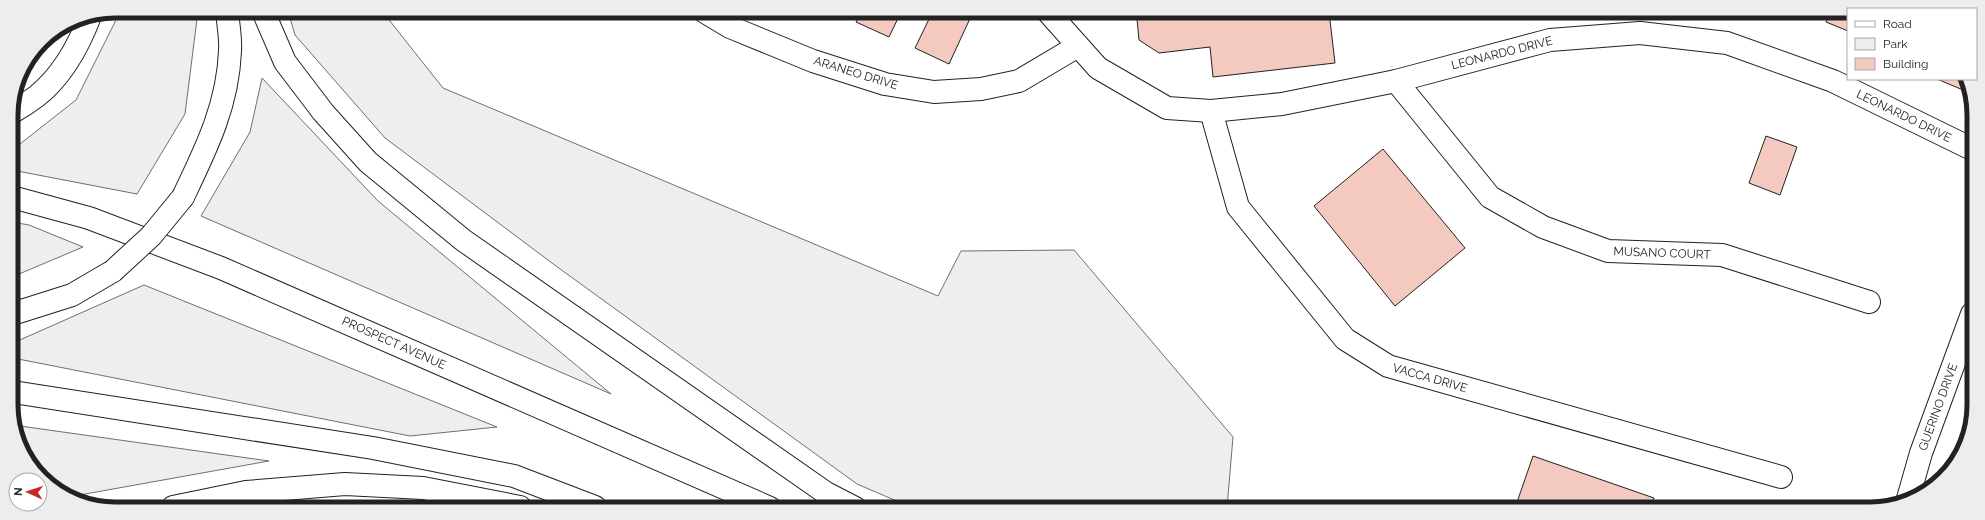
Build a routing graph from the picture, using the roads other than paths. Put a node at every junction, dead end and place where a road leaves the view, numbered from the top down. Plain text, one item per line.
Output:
1 (228, 18) edge
2 (266, 18) edge
3 (715, 18) edge
4 (1053, 18) edge
5 (88, 22) edge
6 (1078, 46) junction
7 (1396, 81) junction
8 (18, 108) edge
9 (1211, 111) junction
10 (1967, 147) edge
11 (18, 199) edge
12 (1870, 302) dead end
13 (18, 312) edge
14 (1967, 328) edge
15 (18, 393) edge
16 (1781, 478) dead end
17 (1909, 494) edge
18 (197, 502) edge
19 (494, 502) edge
20 (580, 502) edge
21 (756, 502) edge
22 (843, 502) edge

1 - 13 main road, bridge
2 - 22 main road
3 - 6 main road, ARANEO DRIVE
4 - 6 main road, LEONARDO DRIVE
5 - 8 main road
6 - 9 main road, LEONARDO DRIVE
7 - 9 main road, LEONARDO DRIVE
7 - 10 main road, LEONARDO DRIVE
7 - 12 main road, MUSANO COURT
9 - 16 main road, VACCA DRIVE
11 - 21 main road, PROSPECT AVENUE
14 - 17 main road, GUERINO DRIVE
15 - 20 main road
18 - 19 main road

